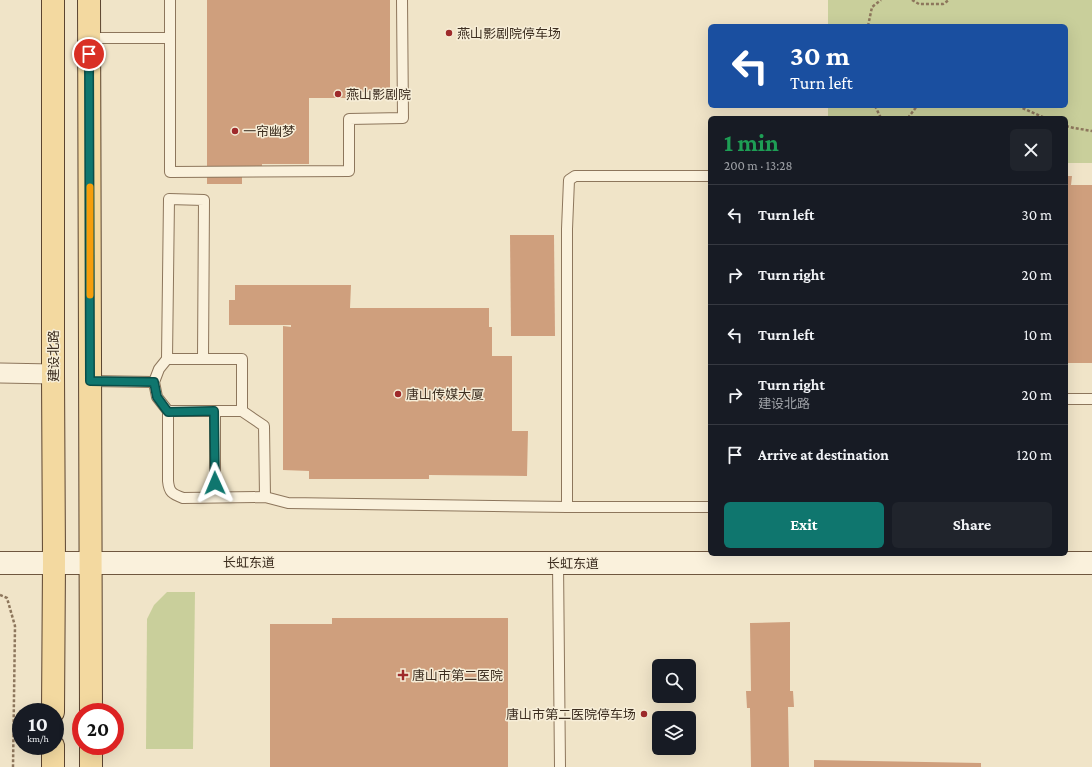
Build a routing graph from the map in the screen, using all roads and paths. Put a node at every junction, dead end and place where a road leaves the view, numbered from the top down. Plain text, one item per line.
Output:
1 (53, 0) edge
2 (89, 0) edge
3 (170, 0) edge
4 (402, 0) edge
5 (880, 0) edge
6 (912, 0) edge
7 (949, 0) edge
8 (868, 24) edge
9 (89, 38) junction
10 (170, 38) junction
11 (1022, 108) edge
12 (1040, 116) edge
13 (1068, 126) edge
14 (1092, 131) edge
15 (708, 176) edge
16 (167, 359) junction
17 (203, 359) junction
18 (0, 373) edge
19 (53, 374) junction
20 (90, 381) junction
21 (154, 382) junction
22 (1068, 399) edge
23 (1092, 399) edge
24 (214, 411) junction
25 (242, 411) junction
26 (168, 412) junction
27 (216, 497) junction
28 (265, 497) junction
29 (708, 506) edge
30 (567, 507) junction
31 (966, 558) edge
32 (0, 562) edge
33 (54, 562) junction
34 (92, 562) junction
35 (558, 563) junction
36 (1092, 563) edge
37 (0, 594) edge
38 (53, 703) edge
39 (91, 703) edge
40 (53, 755) edge
41 (91, 755) edge
42 (12, 767) edge
43 (53, 767) edge
44 (91, 767) edge
45 (560, 767) edge

1 - 19 main road, 建设北路
2 - 9 main road
3 - 10 lane
4 - 10 lane
5 - 8 path
6 - 7 path
9 - 10 lane
9 - 20 main road
11 - 12 path
13 - 14 path
15 - 30 lane
16 - 17 lane
16 - 17 lane
16 - 21 lane
17 - 25 lane
18 - 19 street
19 - 33 main road, 建设北路
20 - 21 lane
20 - 34 main road
21 - 26 lane
22 - 23 lane
24 - 25 lane
24 - 26 lane
24 - 27 lane
25 - 28 lane
26 - 27 lane
27 - 28 lane
28 - 30 lane
29 - 30 lane
31 - 35 street, 长虹东道
31 - 36 street, 长虹东道
32 - 33 street, 长虹东道
33 - 34 street, 长虹东道
33 - 38 main road, 建设北路
34 - 35 street, 长虹东道
34 - 39 main road
35 - 45 lane
37 - 42 path
40 - 43 main road
41 - 44 main road

